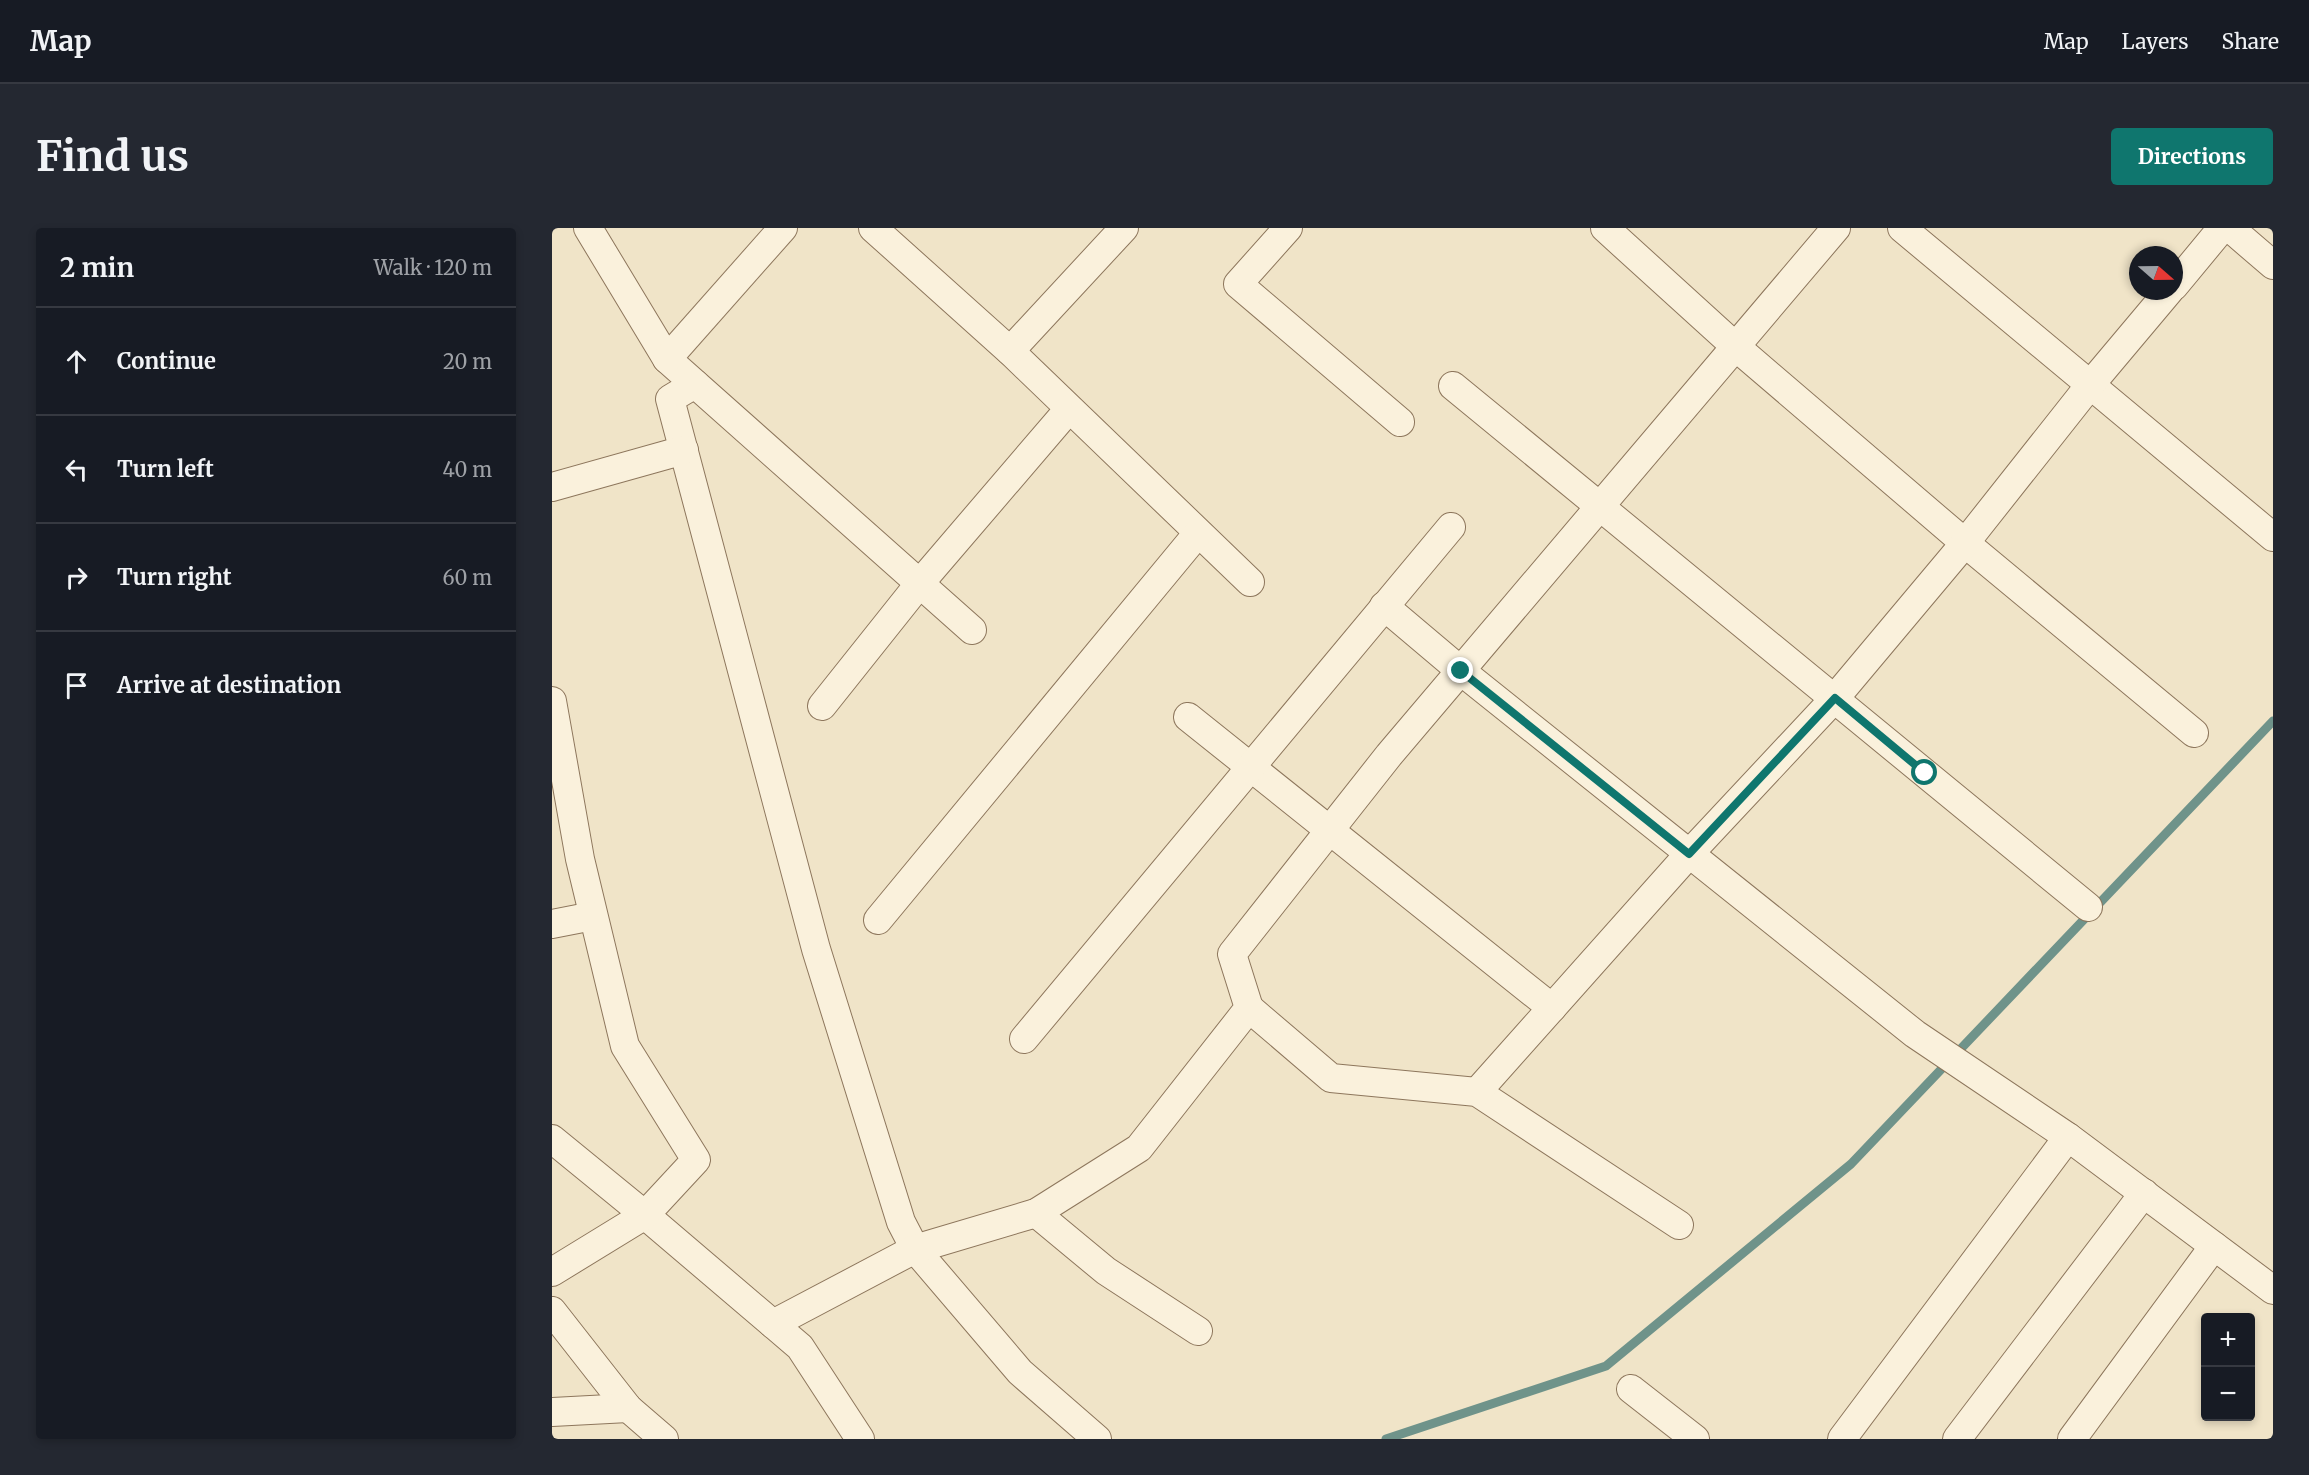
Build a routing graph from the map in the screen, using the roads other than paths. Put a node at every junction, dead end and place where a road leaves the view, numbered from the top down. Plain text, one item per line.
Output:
1 (588, 228) edge
2 (783, 228) edge
3 (873, 228) edge
4 (1124, 228) edge
5 (1288, 228) edge
6 (1605, 228) edge
7 (1836, 228) edge
8 (1902, 228) edge
9 (2222, 228) edge
10 (2230, 228) edge
11 (2273, 265) edge
12 (2183, 274) edge
13 (2161, 300) edge
14 (1736, 346) junction
15 (1010, 351) junction
16 (667, 359) junction
17 (695, 384) junction
18 (2090, 385) junction
19 (1453, 386) dead end
20 (1069, 408) junction
21 (1400, 422) dead end
22 (684, 450) junction
23 (552, 487) edge
24 (1601, 505) junction
25 (1451, 527) dead end
26 (1198, 532) junction
27 (2273, 537) edge
28 (1965, 543) junction
29 (1250, 582) dead end
30 (920, 583) junction
31 (1384, 606) junction
32 (972, 630) dead end
33 (1461, 671) junction
34 (1835, 698) junction
35 (552, 701) edge
36 (822, 706) dead end
37 (1188, 717) dead end
38 (2194, 733) dead end
39 (1250, 767) junction
40 (560, 792) edge
41 (1330, 830) junction
42 (1689, 854) junction
43 (2088, 907) dead end
44 (593, 916) junction
45 (878, 920) dead end
46 (552, 924) edge
47 (1249, 1008) junction
48 (1552, 1008) junction
49 (1024, 1039) dead end
50 (1477, 1092) junction
51 (2068, 1137) junction
52 (552, 1138) edge
53 (2144, 1193) junction
54 (1036, 1213) junction
55 (645, 1215) junction
56 (1679, 1225) dead end
57 (2214, 1246) junction
58 (915, 1249) junction
59 (552, 1272) edge
60 (2273, 1290) edge
61 (552, 1311) edge
62 (773, 1324) junction
63 (1198, 1331) dead end
64 (1631, 1389) dead end
65 (628, 1408) junction
66 (552, 1412) edge
67 (664, 1439) edge
68 (860, 1439) edge
69 (1097, 1439) edge
70 (1695, 1439) edge
71 (1842, 1439) edge
72 (1958, 1439) edge
73 (2072, 1439) edge

1 - 16 street
2 - 16 street
3 - 15 street
4 - 15 street
5 - 21 street
6 - 14 street
7 - 14 street
8 - 18 street
9 - 12 street
10 - 11 street
13 - 18 street
14 - 24 street
14 - 28 street
15 - 20 street
16 - 17 street
17 - 22 street
17 - 30 street
18 - 27 street
18 - 28 street
19 - 24 street
20 - 26 street
20 - 30 street
22 - 23 street
22 - 58 street
24 - 33 street
24 - 34 street
25 - 31 street
26 - 29 street
26 - 45 street
28 - 34 street
28 - 38 street
30 - 32 street
30 - 36 street
31 - 33 street
31 - 39 street
33 - 41 street
33 - 42 street
34 - 42 street
34 - 43 street
35 - 40 street
37 - 39 street
39 - 41 street
39 - 49 street
40 - 44 street
41 - 47 street
41 - 48 street
42 - 48 street
42 - 51 street
44 - 46 street
44 - 55 street
47 - 50 street
47 - 54 street
48 - 50 street
50 - 56 street
51 - 53 street
51 - 71 street
52 - 55 street
53 - 57 street
53 - 72 street
54 - 58 street
54 - 63 street
55 - 59 street
55 - 62 street
57 - 60 street
57 - 73 street
58 - 62 street
58 - 69 street
61 - 65 street
62 - 68 street
64 - 70 street
65 - 66 street
65 - 67 street

